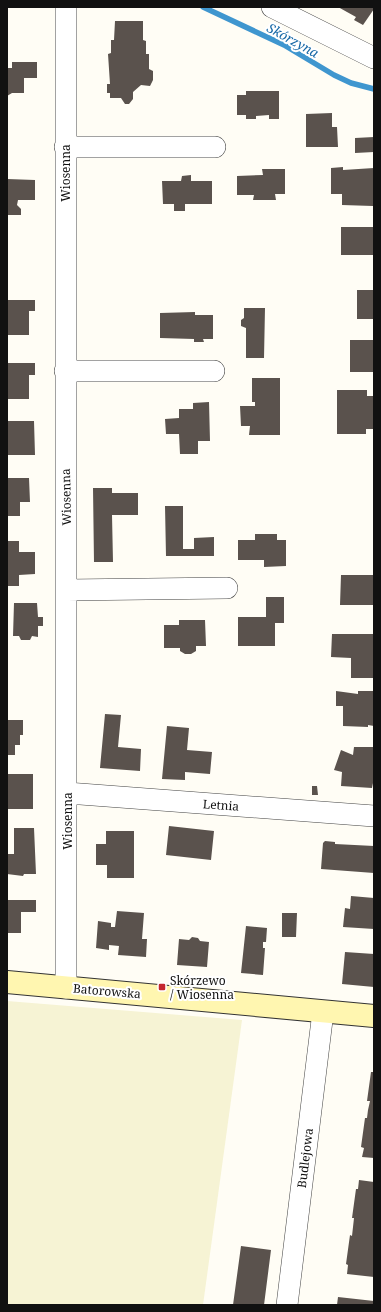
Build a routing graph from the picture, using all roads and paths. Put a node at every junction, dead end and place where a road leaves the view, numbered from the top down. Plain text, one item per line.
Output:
1 (66, 7) edge
2 (272, 7) edge
3 (374, 58) edge
4 (65, 147) junction
5 (215, 147) dead end
6 (65, 371) junction
7 (214, 371) dead end
8 (227, 588) dead end
9 (67, 590) junction
10 (67, 794) junction
11 (374, 816) edge
12 (7, 982) edge
13 (66, 988) junction
14 (323, 1012) junction
15 (374, 1016) edge
16 (287, 1305) edge

1 - 4 street, Wiosenna
2 - 3 street
4 - 5 street
4 - 6 street, Wiosenna
6 - 7 street
6 - 9 street, Wiosenna
8 - 9 street
9 - 10 street, Wiosenna
10 - 11 street, Letnia
10 - 13 street, Wiosenna
12 - 13 street, Batorowska
13 - 14 street, Batorowska
14 - 15 street, Batorowska
14 - 16 street, Budlejowa

